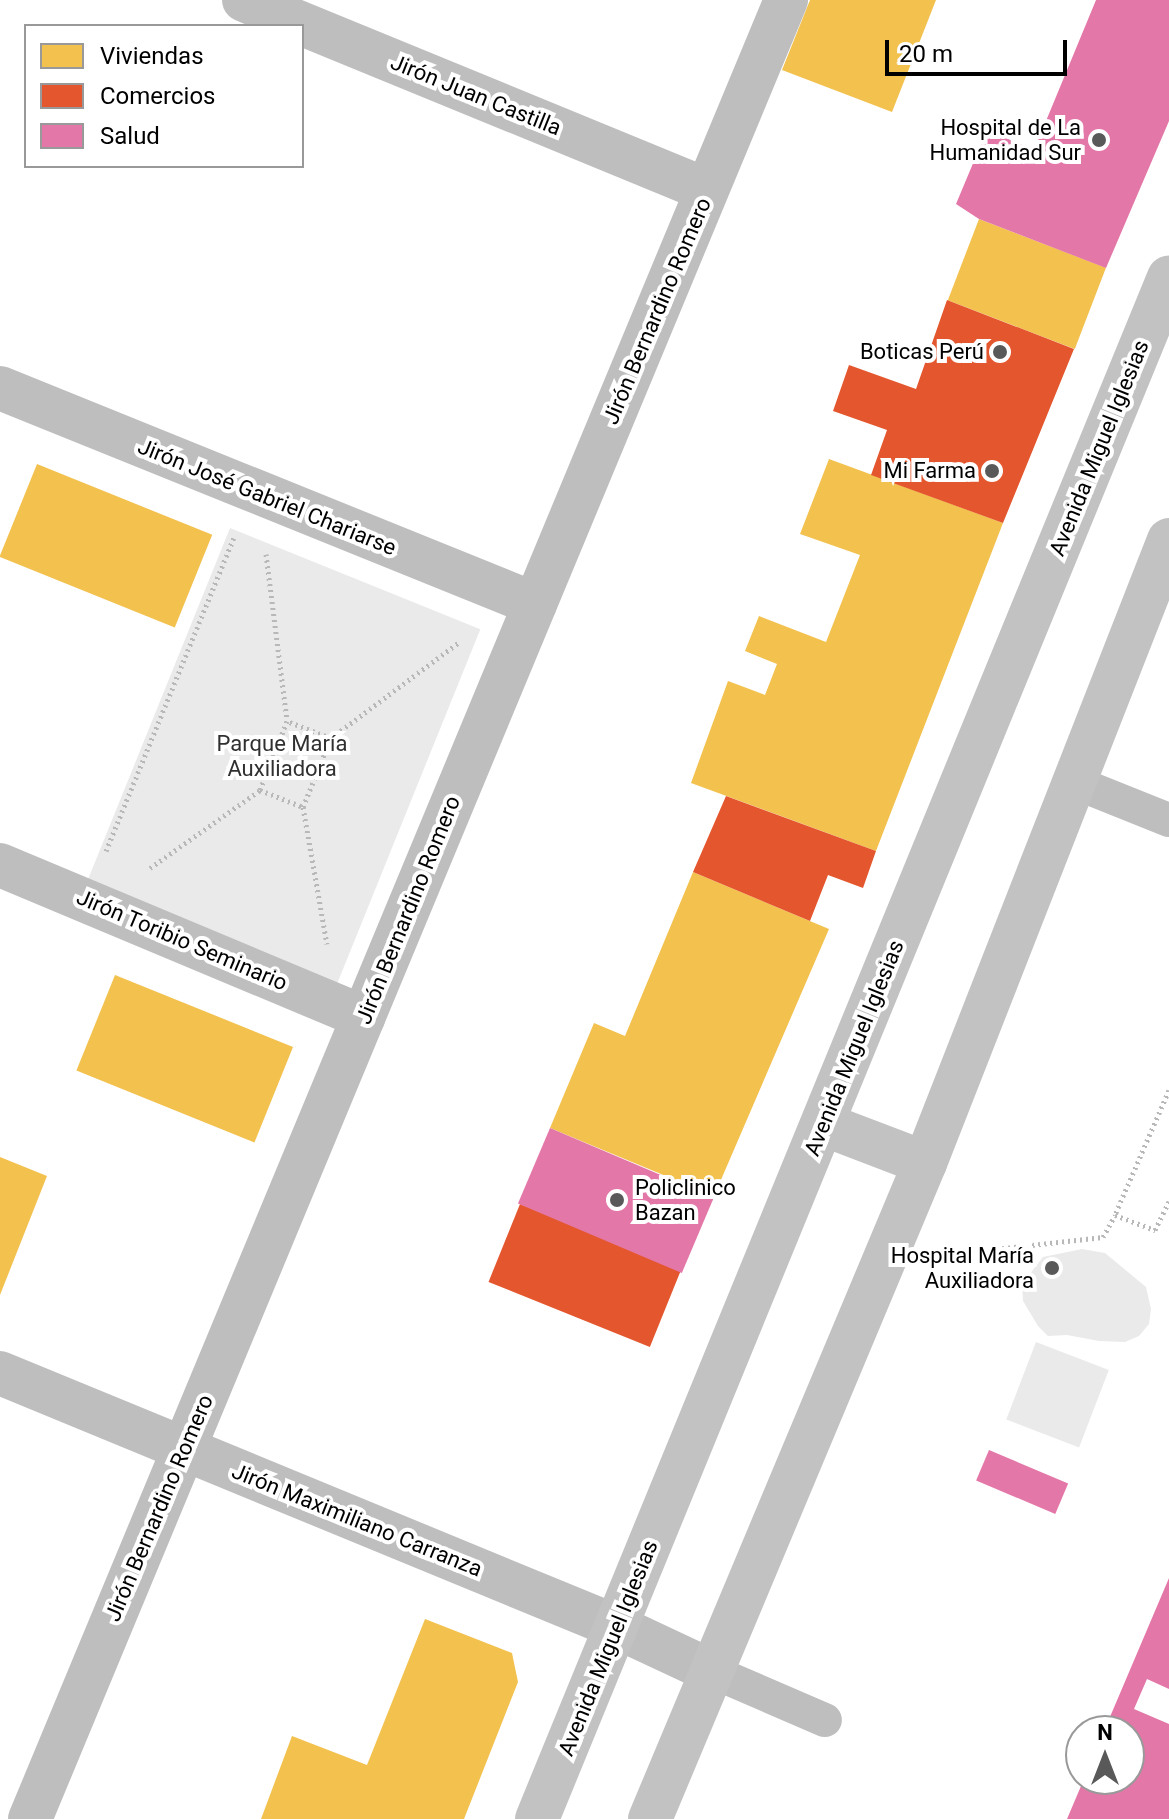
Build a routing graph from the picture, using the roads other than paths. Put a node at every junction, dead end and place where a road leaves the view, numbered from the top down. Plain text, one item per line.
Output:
1 (244, 0) edge
2 (786, 0) edge
3 (302, 24) edge
4 (304, 25) edge
5 (707, 190) junction
6 (1169, 277) edge
7 (1156, 333) edge
8 (0, 388) edge
9 (1169, 540) edge
10 (535, 604) junction
11 (1074, 782) junction
12 (1169, 820) edge
13 (0, 865) edge
14 (364, 1017) junction
15 (823, 1124) junction
16 (925, 1163) junction
17 (0, 1373) edge
18 (184, 1449) junction
19 (617, 1627) junction
20 (711, 1671) junction
21 (825, 1720) dead end
22 (30, 1819) edge
23 (537, 1819) edge
24 (650, 1819) edge

1 - 3 street, Jirón Juan Castilla
2 - 5 street, Jirón Bernardino Romero
4 - 5 street, Jirón Juan Castilla
5 - 10 street, Jirón Bernardino Romero
6 - 7 main road, Avenida Miguel Iglesias
7 - 15 main road, Avenida Miguel Iglesias
8 - 10 street, Jirón José Gabriel Chariarse
9 - 11 main road
10 - 14 street, Jirón Bernardino Romero
11 - 12 lane
11 - 16 main road
13 - 14 street, Jirón Toribio Seminario
14 - 18 street, Jirón Bernardino Romero
15 - 16 main road
15 - 19 main road, Avenida Miguel Iglesias
16 - 20 main road
17 - 18 street, Jirón Maximiliano Carranza
18 - 19 street, Jirón Maximiliano Carranza
18 - 22 street, Jirón Bernardino Romero
19 - 20 street, Jirón Maximiliano Carranza
19 - 23 main road, Avenida Miguel Iglesias
20 - 21 lane
20 - 24 main road

